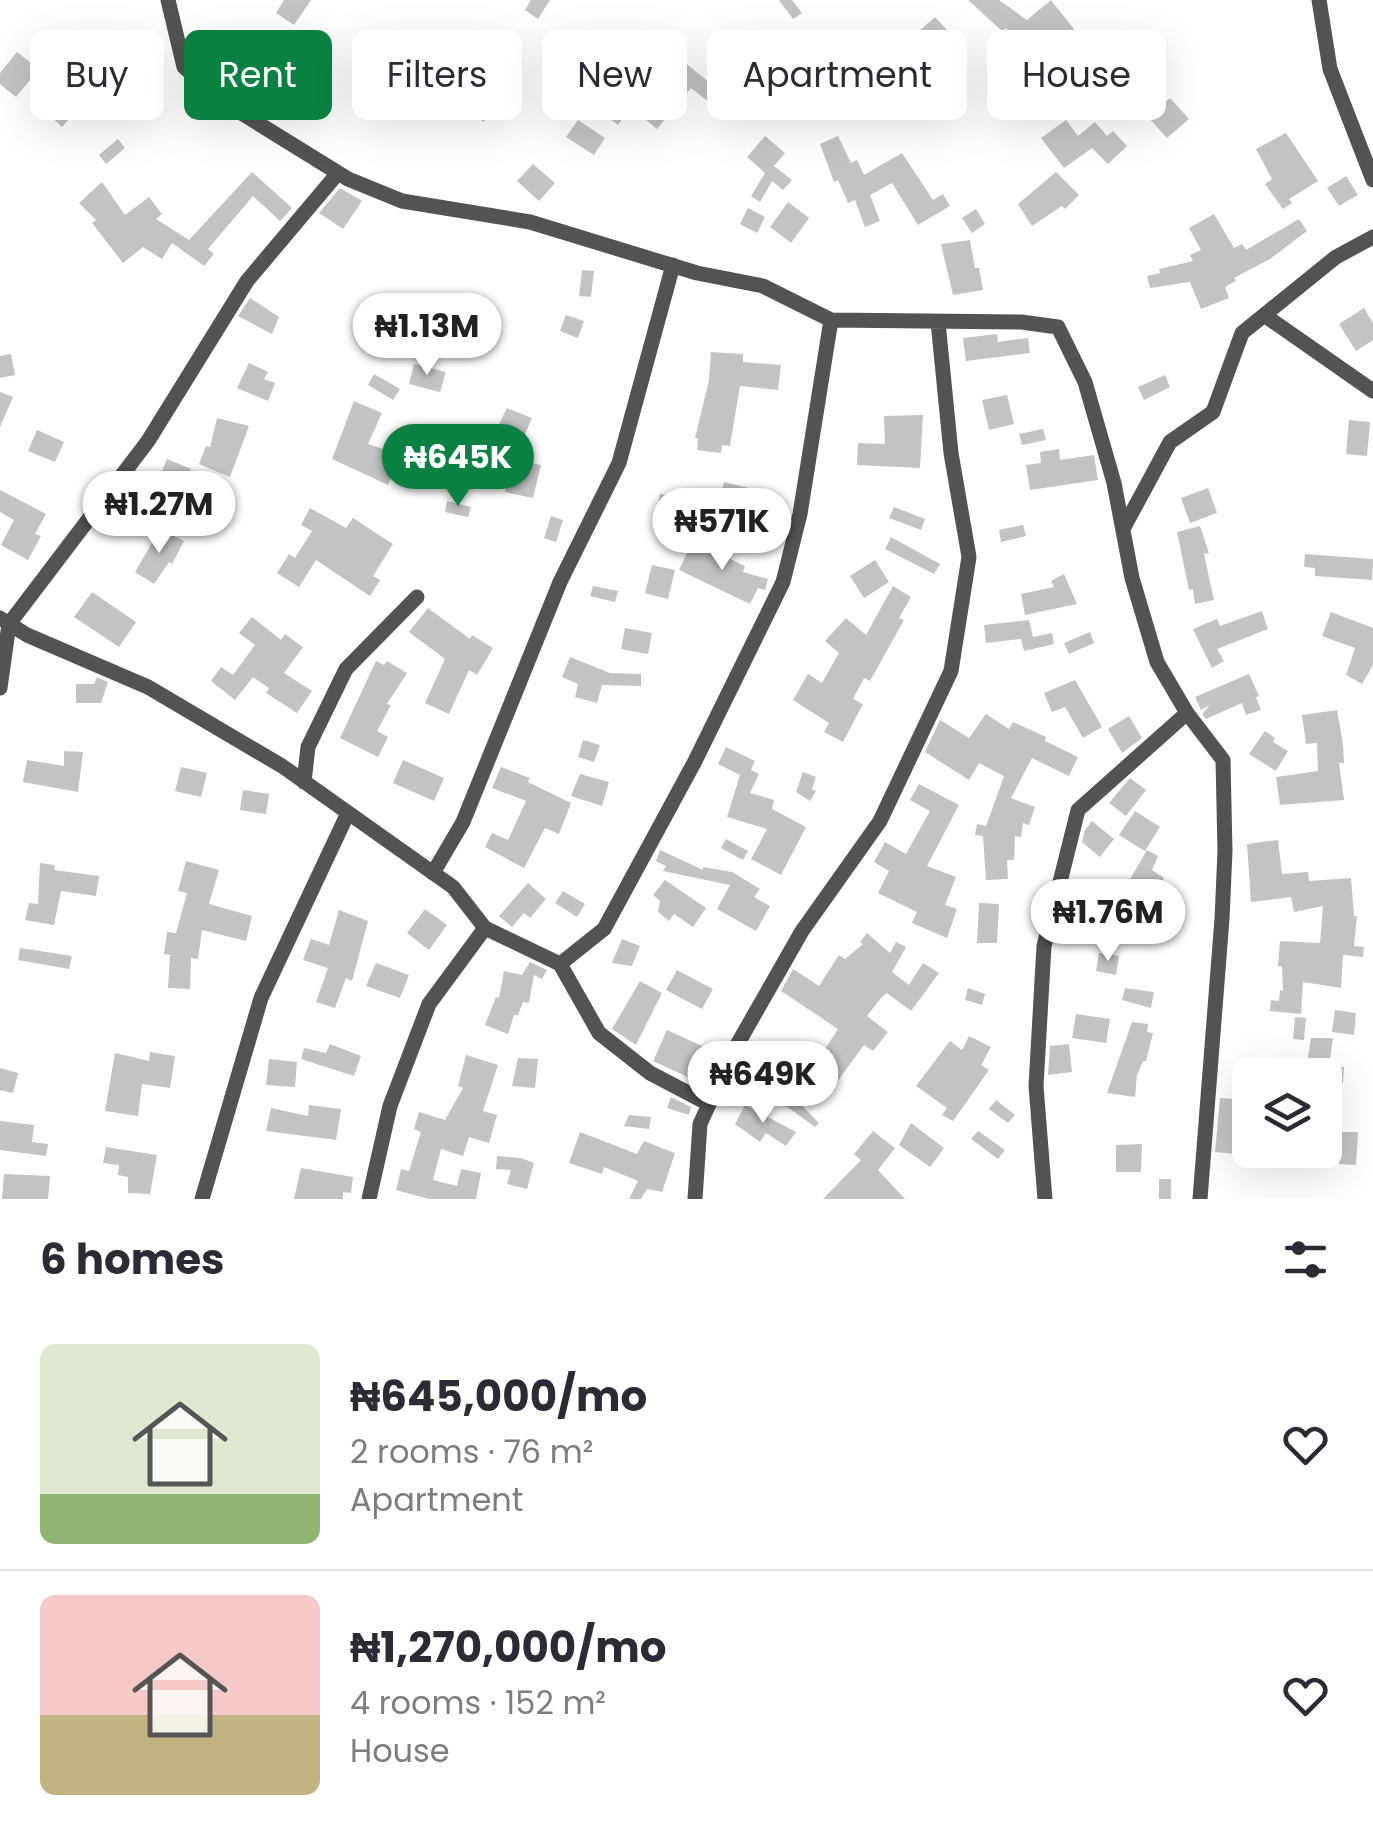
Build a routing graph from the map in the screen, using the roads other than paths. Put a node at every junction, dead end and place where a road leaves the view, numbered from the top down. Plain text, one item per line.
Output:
1 (168, 0) edge
2 (1319, 0) edge
3 (338, 173) junction
4 (1373, 180) edge
5 (1373, 236) edge
6 (673, 265) junction
7 (1264, 315) junction
8 (831, 320) junction
9 (938, 322) junction
10 (1373, 391) edge
11 (1123, 529) junction
12 (417, 597) dead end
13 (4, 621) edge
14 (0, 688) edge
15 (1187, 713) junction
16 (304, 782) junction
17 (348, 813) junction
18 (433, 873) junction
19 (485, 928) junction
20 (560, 964) junction
21 (709, 1104) junction
22 (202, 1199) edge
23 (369, 1199) edge
24 (695, 1199) edge
25 (1045, 1199) edge
26 (1200, 1199) edge

1 - 3 street
2 - 4 street
3 - 6 street
3 - 13 street
5 - 7 street
6 - 8 street
6 - 18 street
7 - 10 street
7 - 11 street
8 - 9 street
8 - 20 street
9 - 11 street
9 - 21 street
11 - 15 street
12 - 16 street
13 - 14 street
13 - 16 street
15 - 25 street
15 - 26 street
16 - 17 street
17 - 18 street
17 - 22 street
18 - 19 street
19 - 20 street
19 - 23 street
20 - 21 street
21 - 24 street

